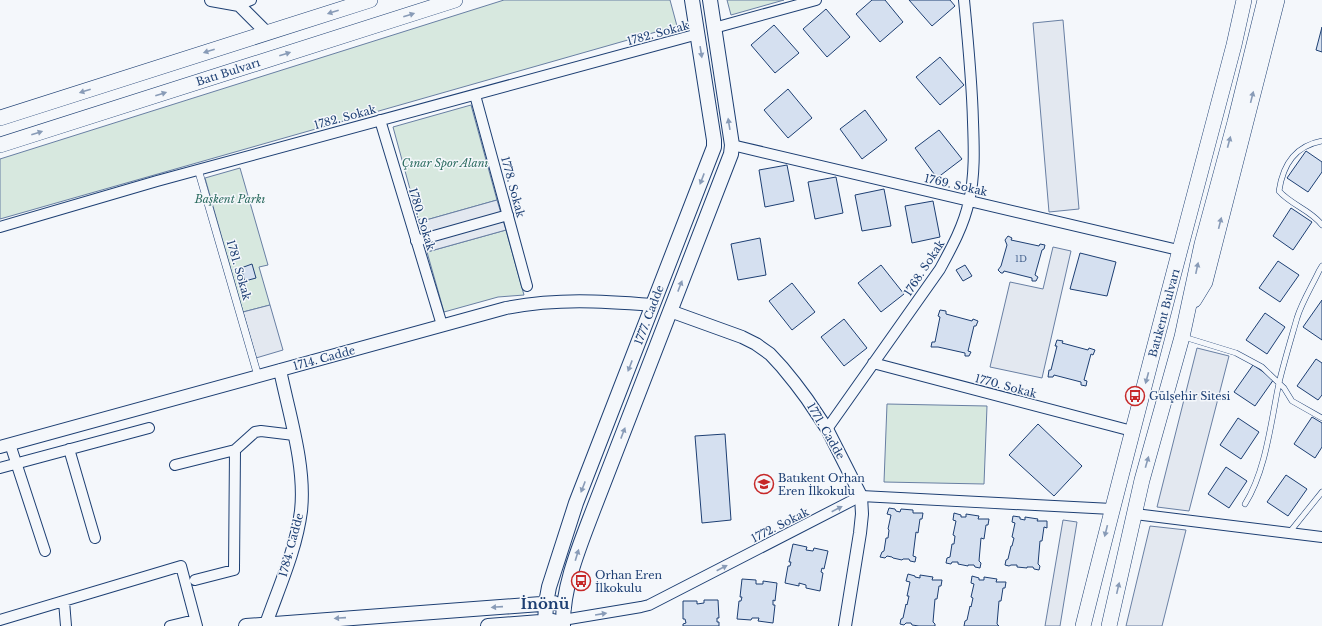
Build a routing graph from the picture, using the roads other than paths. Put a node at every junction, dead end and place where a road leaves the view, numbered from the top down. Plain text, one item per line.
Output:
1 (211, 0) edge
2 (251, 0) edge
3 (370, 0) edge
4 (455, 0) edge
5 (692, 0) edge
6 (710, 0) edge
7 (816, 0) edge
8 (964, 0) edge
9 (1237, 0) edge
10 (1244, 0) edge
11 (1265, 0) edge
12 (1277, 0) edge
13 (239, 5) junction
14 (714, 28) junction
15 (265, 33) junction
16 (698, 34) junction
17 (475, 95) junction
18 (0, 118) edge
19 (380, 120) junction
20 (1322, 140) edge
21 (0, 145) edge
22 (732, 145) junction
23 (198, 169) junction
24 (969, 201) junction
25 (508, 215) junction
26 (1322, 225) edge
27 (0, 227) edge
28 (416, 241) junction
29 (1174, 249) junction
30 (1322, 266) edge
31 (1174, 273) junction
32 (527, 286) dead end
33 (653, 305) junction
34 (670, 311) junction
35 (1188, 311) junction
36 (442, 325) junction
37 (1182, 337) junction
38 (873, 363) junction
39 (280, 370) junction
40 (258, 376) junction
41 (1280, 382) junction
42 (1322, 418) edge
43 (149, 428) dead end
44 (827, 429) junction
45 (1132, 431) junction
46 (294, 435) junction
47 (5, 445) edge
48 (69, 449) junction
49 (236, 450) junction
50 (16, 463) junction
51 (175, 465) dead end
52 (0, 468) edge
53 (1322, 492) edge
54 (861, 496) junction
55 (1245, 504) dead end
56 (1112, 509) junction
57 (1135, 514) junction
58 (1289, 533) junction
59 (95, 538) dead end
60 (1322, 538) edge
61 (45, 551) dead end
62 (195, 580) dead end
63 (64, 601) junction
64 (564, 602) junction
65 (546, 603) junction
66 (0, 620) edge
67 (362, 621) edge
68 (196, 623) edge
69 (563, 623) edge
70 (266, 624) junction
71 (545, 624) edge
72 (66, 626) edge
73 (170, 626) edge
74 (246, 626) edge
75 (488, 626) edge
76 (845, 626) edge
77 (1082, 626) edge
78 (1109, 626) edge

1 - 13 street
2 - 13 street
3 -> 15 main road
21 -> 4 main road, Batı Bulvarı
5 - 16 main road, 1777. Cadde
6 - 14 main road, 1777. Cadde
7 - 14 street
8 - 24 street, 1768. Sokak
9 - 29 main road
10 - 31 main road, Batıkent Bulvarı
35 -> 11 main road, Batıkent Bulvarı
35 -> 12 main road
13 - 15 street
22 -> 14 main road, 1777. Cadde
15 -> 18 main road
16 - 17 street, 1782. Sokak
16 -> 33 main road, 1777. Cadde
17 - 19 street, 1782. Sokak
17 - 25 street, 1778. Sokak
19 - 23 street, 1782. Sokak
19 - 28 street, 1780. Sokak
20 - 26 lane
22 - 24 street, 1769. Sokak
34 -> 22 main road, 1777. Cadde
23 - 27 street, 1782. Sokak
23 - 40 street, 1781. Sokak
24 - 29 street, 1769. Sokak
24 - 38 street, 1768. Sokak
25 - 28 street
25 - 32 street, 1778. Sokak
28 - 36 street, 1780. Sokak
29 - 31 main road
30 - 41 lane
31 -> 45 main road, Batıkent Bulvarı
33 - 34 main road
33 - 36 street, 1714. Cadde
33 -> 65 main road, 1777. Cadde
34 - 44 street, 1771. Cadde
64 -> 34 main road, 1777. Cadde
35 - 37 main road, Batıkent Bulvarı
36 - 39 street, 1714. Cadde
37 - 41 lane
57 -> 37 main road, Batıkent Bulvarı
38 - 44 street, 1768. Sokak
38 - 45 street, 1770. Sokak
39 - 40 street, 1714. Cadde
39 - 46 street, 1784. Cadde
40 - 47 street, 1714. Cadde
41 - 42 lane
41 - 55 lane
43 - 48 street
44 - 54 street, 1771. Cadde
45 - 56 main road, Batıkent Bulvarı
46 - 49 street
46 - 70 street, 1784. Cadde
47 - 50 street
48 - 50 street
48 - 59 street
49 - 51 street
49 - 62 street
50 - 52 street
50 - 61 street
53 - 58 lane
54 - 56 street
69 -> 54 street, 1772. Sokak
54 - 76 street, 1771. Cadde
56 -> 77 main road, Batıkent Bulvarı
57 - 58 street
78 -> 57 main road, Batıkent Bulvarı
58 - 60 street
63 - 66 street
63 - 68 street
63 - 72 street
64 - 65 main road
64 - 69 main road, 1777. Cadde
65 -> 67 main road
65 - 71 main road, 1777. Cadde
67 -> 70 main road
68 - 73 street
69 - 71 main road
70 - 74 main road
71 - 75 main road

